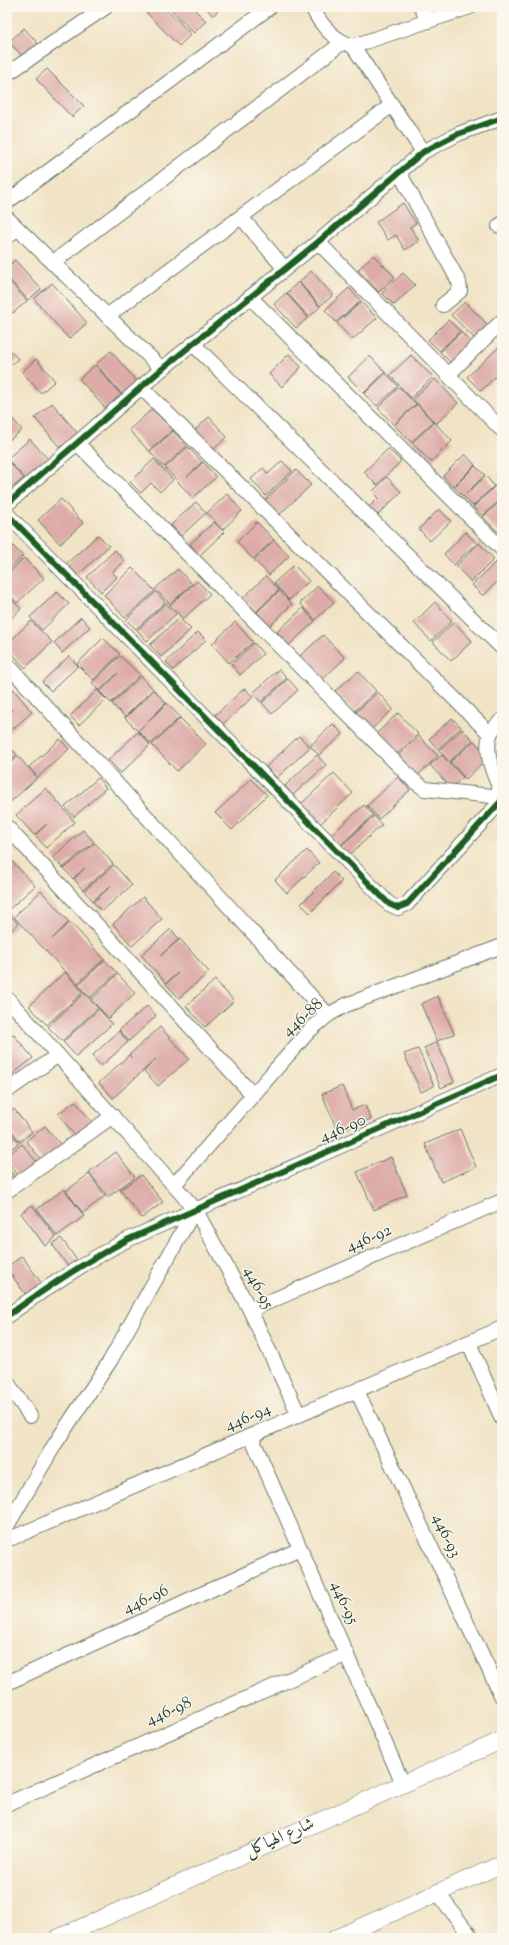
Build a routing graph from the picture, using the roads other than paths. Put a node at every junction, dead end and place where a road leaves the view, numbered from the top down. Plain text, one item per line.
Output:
1 (106, 7) edge
2 (270, 7) edge
3 (312, 7) edge
4 (421, 7) edge
5 (470, 7) edge
6 (428, 21) junction
7 (348, 45) junction
8 (7, 74) edge
9 (392, 105) junction
10 (502, 118) edge
11 (423, 152) junction
12 (399, 172) junction
13 (7, 202) edge
14 (241, 216) junction
15 (10, 228) edge
16 (318, 242) junction
17 (52, 262) junction
18 (284, 269) junction
19 (250, 297) junction
20 (443, 305) dead end
21 (107, 316) junction
22 (502, 321) edge
23 (193, 344) junction
24 (162, 369) junction
25 (448, 375) junction
26 (141, 387) junction
27 (502, 430) edge
28 (77, 443) junction
29 (7, 504) edge
30 (7, 514) edge
31 (502, 549) edge
32 (502, 648) edge
33 (7, 664) edge
34 (502, 720) edge
35 (490, 734) junction
36 (502, 793) edge
37 (502, 799) edge
38 (7, 827) edge
39 (502, 946) edge
40 (7, 998) edge
41 (328, 1015) junction
42 (58, 1055) junction
43 (502, 1075) edge
44 (7, 1091) edge
45 (253, 1095) junction
46 (113, 1116) junction
47 (174, 1184) junction
48 (7, 1192) edge
49 (502, 1201) edge
50 (195, 1209) junction
51 (250, 1310) junction
52 (7, 1316) edge
53 (502, 1328) edge
54 (469, 1343) junction
55 (7, 1382) edge
56 (357, 1391) junction
57 (299, 1415) junction
58 (30, 1416) dead end
59 (502, 1419) edge
60 (251, 1436) junction
61 (7, 1526) edge
62 (7, 1539) edge
63 (300, 1549) junction
64 (346, 1654) junction
65 (7, 1683) edge
66 (502, 1697) edge
67 (502, 1740) edge
68 (403, 1784) junction
69 (7, 1804) edge
70 (502, 1864) edge
71 (437, 1892) junction
72 (58, 1938) edge
73 (336, 1938) edge
74 (472, 1938) edge

1 - 8 street
2 - 13 street
3 - 7 street
4 - 6 street
5 - 6 street
6 - 7 street
7 - 9 street
7 - 17 street
9 - 11 street
9 - 14 street
10 - 11 street
11 - 12 street
12 - 16 street
12 - 20 street
14 - 18 street
14 - 21 street
15 - 17 street
16 - 18 street
16 - 25 street
17 - 21 street
18 - 19 street
19 - 23 street
19 - 31 street
21 - 24 street
22 - 25 street
23 - 24 street
23 - 32 street
24 - 26 street
25 - 27 street
26 - 28 street
26 - 35 street
28 - 29 street
28 - 37 street
30 - 37 street
33 - 41 street
34 - 35 street
35 - 36 street
38 - 45 street
39 - 41 street, 446-88
40 - 42 street, 446-95
41 - 45 street, 446-88
42 - 44 street
42 - 46 street, 446-95
43 - 50 street, 446-90
45 - 47 street, 446-88
46 - 47 street, 446-95
46 - 48 street
47 - 50 street, 446-95
49 - 51 street, 446-92
50 - 51 street, 446-95
50 - 52 street, 446-90
50 - 61 street
51 - 57 street, 446-95
53 - 54 street, 446-94
54 - 56 street, 446-94
54 - 59 street
55 - 58 street
56 - 57 street, 446-94
56 - 66 street, 446-93
57 - 60 street, 446-94
60 - 62 street, 446-94
60 - 63 street, 446-95
63 - 64 street, 446-95
63 - 65 street, 446-96
64 - 68 street, 446-95
64 - 69 street, 446-98
67 - 68 street, شارع الهياكل
68 - 72 street, شارع الهياكل
70 - 71 street
71 - 73 street
71 - 74 street

